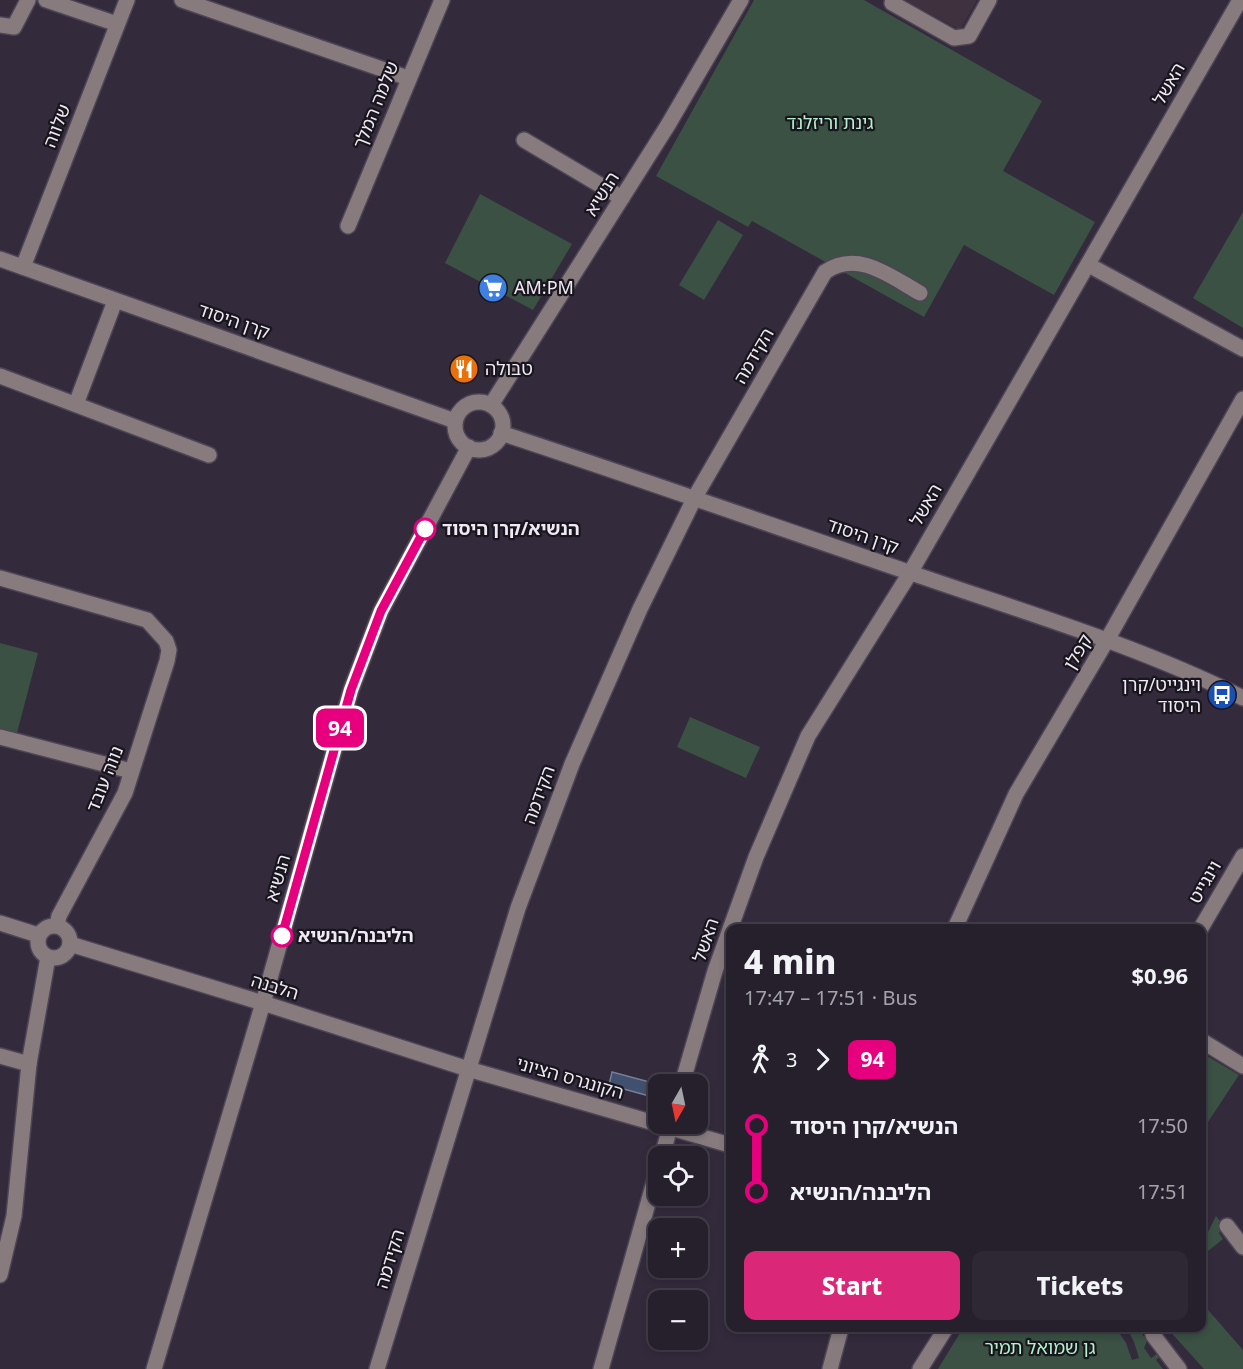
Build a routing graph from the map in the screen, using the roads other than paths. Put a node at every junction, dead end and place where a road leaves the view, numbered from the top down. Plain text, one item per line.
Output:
1 (28, 0) edge
2 (46, 0) edge
3 (127, 0) edge
4 (182, 0) edge
5 (442, 0) edge
6 (741, 0) edge
7 (989, 0) edge
8 (1240, 0) edge
9 (892, 3) dead end
10 (117, 24) junction
11 (0, 26) edge
12 (408, 78) junction
13 (524, 140) dead end
14 (622, 198) junction
15 (348, 226) dead end
16 (0, 259) edge
17 (23, 267) junction
18 (1096, 269) dead end
19 (920, 293) dead end
20 (116, 301) junction
21 (1243, 349) edge
22 (0, 376) edge
23 (1243, 399) edge
24 (76, 404) junction
25 (491, 405) junction
26 (455, 421) junction
27 (501, 433) junction
28 (469, 447) junction
29 (209, 454) dead end
30 (695, 497) junction
31 (910, 573) junction
32 (0, 578) edge
33 (1107, 640) junction
34 (1209, 681) junction
35 (1243, 690) edge
36 (1243, 698) edge
37 (0, 736) edge
38 (131, 771) junction
39 (1243, 856) edge
40 (0, 923) edge
41 (732, 924) edge
42 (958, 924) edge
43 (1203, 924) edge
44 (57, 925) junction
45 (38, 935) junction
46 (726, 940) edge
47 (70, 944) junction
48 (48, 957) junction
49 (262, 1003) junction
50 (1206, 1043) edge
51 (0, 1056) edge
52 (28, 1064) junction
53 (1243, 1066) edge
54 (468, 1069) junction
55 (685, 1074) edge
56 (648, 1119) edge
57 (698, 1134) edge
58 (726, 1144) edge
59 (648, 1203) edge
60 (1227, 1226) dead end
61 (1243, 1247) edge
62 (0, 1275) edge
63 (840, 1332) edge
64 (943, 1332) edge
65 (1153, 1335) dead end
66 (154, 1369) edge
67 (376, 1369) edge
68 (601, 1369) edge
69 (830, 1369) edge
70 (920, 1369) edge
71 (1179, 1369) edge

1 - 11 street
2 - 10 street
3 - 10 street, שלווה
4 - 12 street
5 - 12 street, שלמה המלך
6 - 14 street, הנשיא
7 - 9 street
8 - 31 street, האשל
10 - 17 street, שלווה
12 - 15 street, שלמה המלך
13 - 14 street
14 - 25 street, הנשיא
16 - 17 street, קרן היסוד
17 - 20 street, קרן היסוד
18 - 21 street
19 - 30 street, הקידמה
20 - 24 street
20 - 26 street, קרן היסוד
22 - 24 street
23 - 33 street, קפלן
24 - 29 street
25 - 26 street
25 - 27 street
26 - 28 street
27 - 28 street
27 - 30 street, קרן היסוד
28 - 49 street, הנשיא
30 - 31 street, קרן היסוד
30 - 54 street, הקידמה
31 - 33 street, קרן היסוד
31 - 41 street, האשל
32 - 38 street, נווה עובד
33 - 34 street, קרן היסוד
33 - 42 street, קפלן
34 - 35 street, קרן היסוד
34 - 36 street, קרן היסוד
37 - 38 street
38 - 44 street, נווה עובד
39 - 43 street, וינגייט
40 - 45 street
44 - 45 street
44 - 47 street
45 - 48 street
46 - 55 street, האשל
47 - 48 street
47 - 49 street, הלבנה
48 - 52 street
49 - 54 street, הלבנה
49 - 66 street, הנשיא
50 - 53 street
51 - 52 street
52 - 62 street
54 - 56 street, הקונגרס הציוני
54 - 67 street, הקידמה
57 - 58 street, הקונגרס הציוני
59 - 68 street
60 - 61 street
63 - 69 street
64 - 70 street
65 - 71 street

